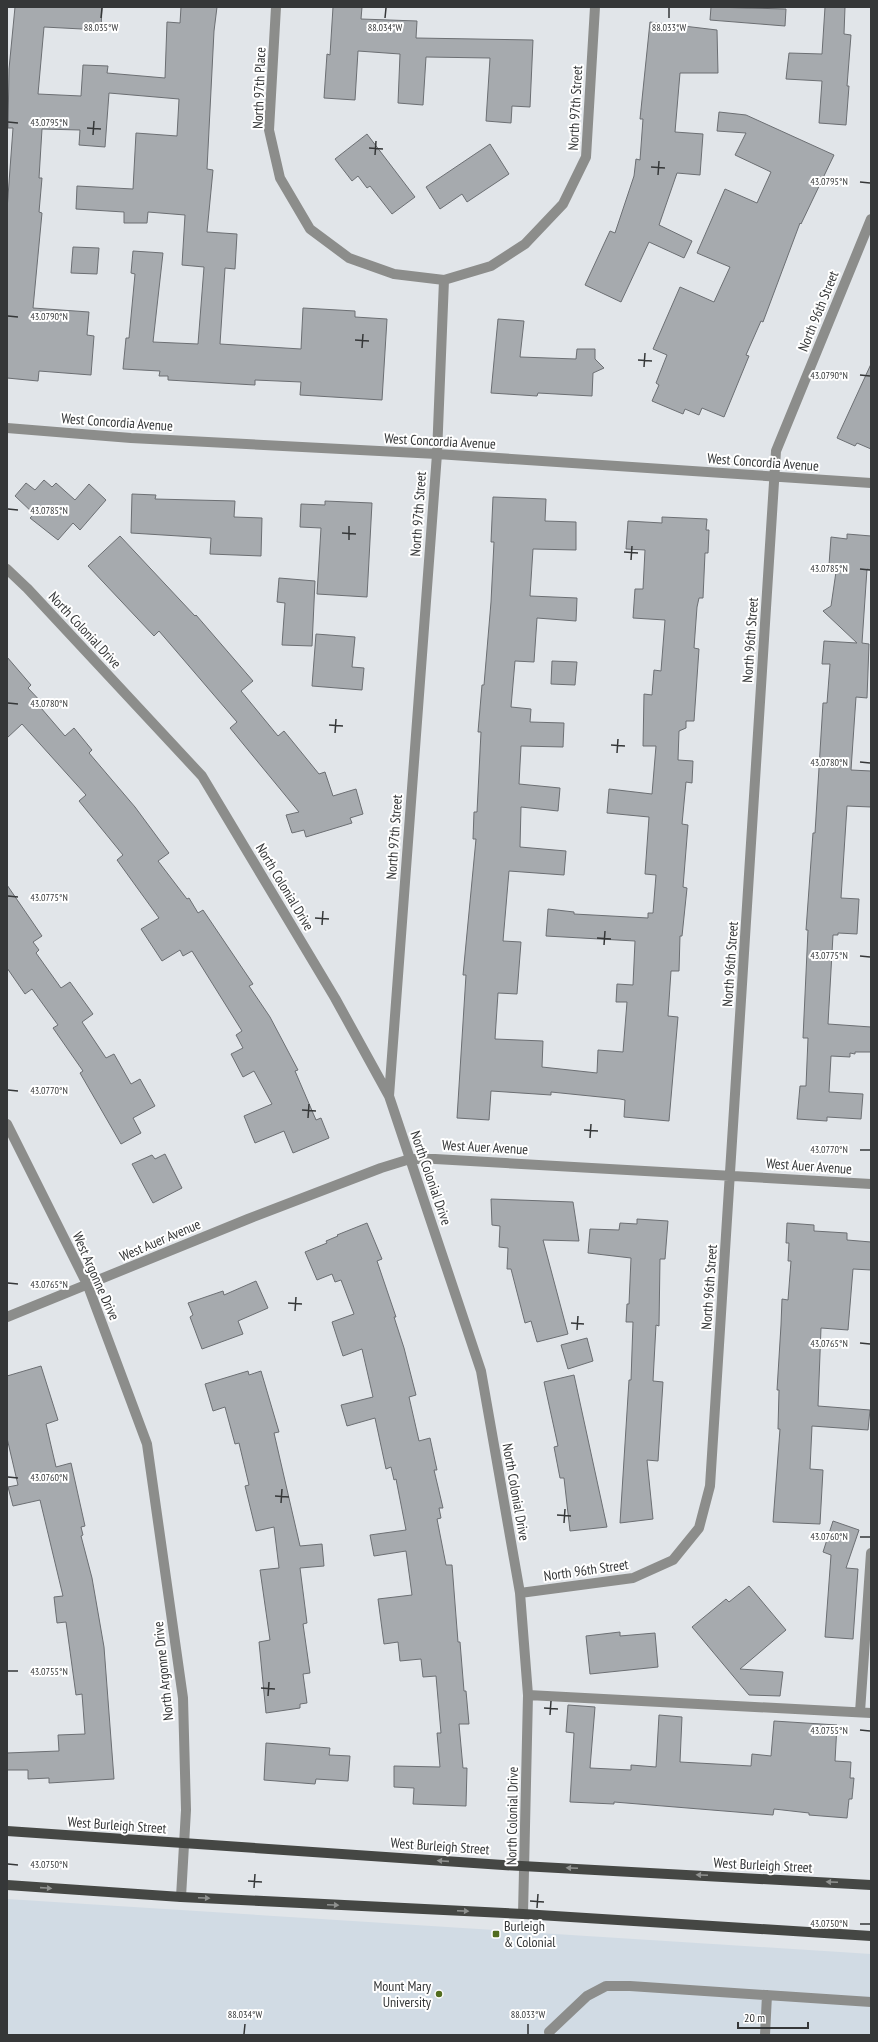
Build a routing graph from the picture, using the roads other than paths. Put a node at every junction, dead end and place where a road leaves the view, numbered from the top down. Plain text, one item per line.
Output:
1 (276, 7) edge
2 (594, 7) edge
3 (871, 219) edge
4 (444, 280) junction
5 (7, 428) edge
6 (437, 454) junction
7 (774, 476) junction
8 (871, 483) edge
9 (7, 569) edge
10 (389, 1096) junction
11 (7, 1124) edge
12 (410, 1160) junction
13 (730, 1175) junction
14 (871, 1184) edge
15 (88, 1286) junction
16 (7, 1317) edge
17 (147, 1444) joint
18 (871, 1553) edge
19 (520, 1593) junction
20 (528, 1695) junction
21 (860, 1712) junction
22 (871, 1713) edge
23 (7, 1831) edge
24 (184, 1844) junction
25 (525, 1866) junction
26 (7, 1885) edge
27 (871, 1885) edge
28 (181, 1897) junction
29 (523, 1914) junction
30 (871, 1936) edge
31 (767, 1995) junction
32 (871, 2002) edge
33 (549, 2032) dead end
34 (765, 2035) edge

1 - 4 street, North 97th Place
2 - 4 street, North 97th Street
3 - 7 street, North 96th Street
4 - 6 street, North 97th Street
5 - 6 street, West Concordia Avenue
6 - 7 street, West Concordia Avenue
6 - 10 street, North 97th Street
7 - 8 street, West Concordia Avenue
7 - 13 street, North 96th Street
9 - 10 street, North Colonial Drive
10 - 12 street, North Colonial Drive
11 - 15 street, West Argonne Drive
12 - 13 street, West Auer Avenue
12 - 15 street, West Auer Avenue
12 - 19 street, North Colonial Drive
13 - 14 street, West Auer Avenue
13 - 19 street, North 96th Street
15 - 16 street, West Auer Avenue
15 - 17 street, West Argonne Drive
17 - 24 street, North Argonne Drive
18 - 21 street
19 - 20 street, North Colonial Drive
20 - 21 street
20 - 25 street, North Colonial Drive
21 - 22 street
23 - 24 main road, West Burleigh Street
25 -> 24 main road, West Burleigh Street
24 - 28 street, North Argonne Drive
27 -> 25 main road, West Burleigh Street
25 - 29 street, North Colonial Drive
26 -> 28 main road
28 -> 29 main road
29 - 30 main road
31 - 32 street
31 - 33 street
31 - 34 street

